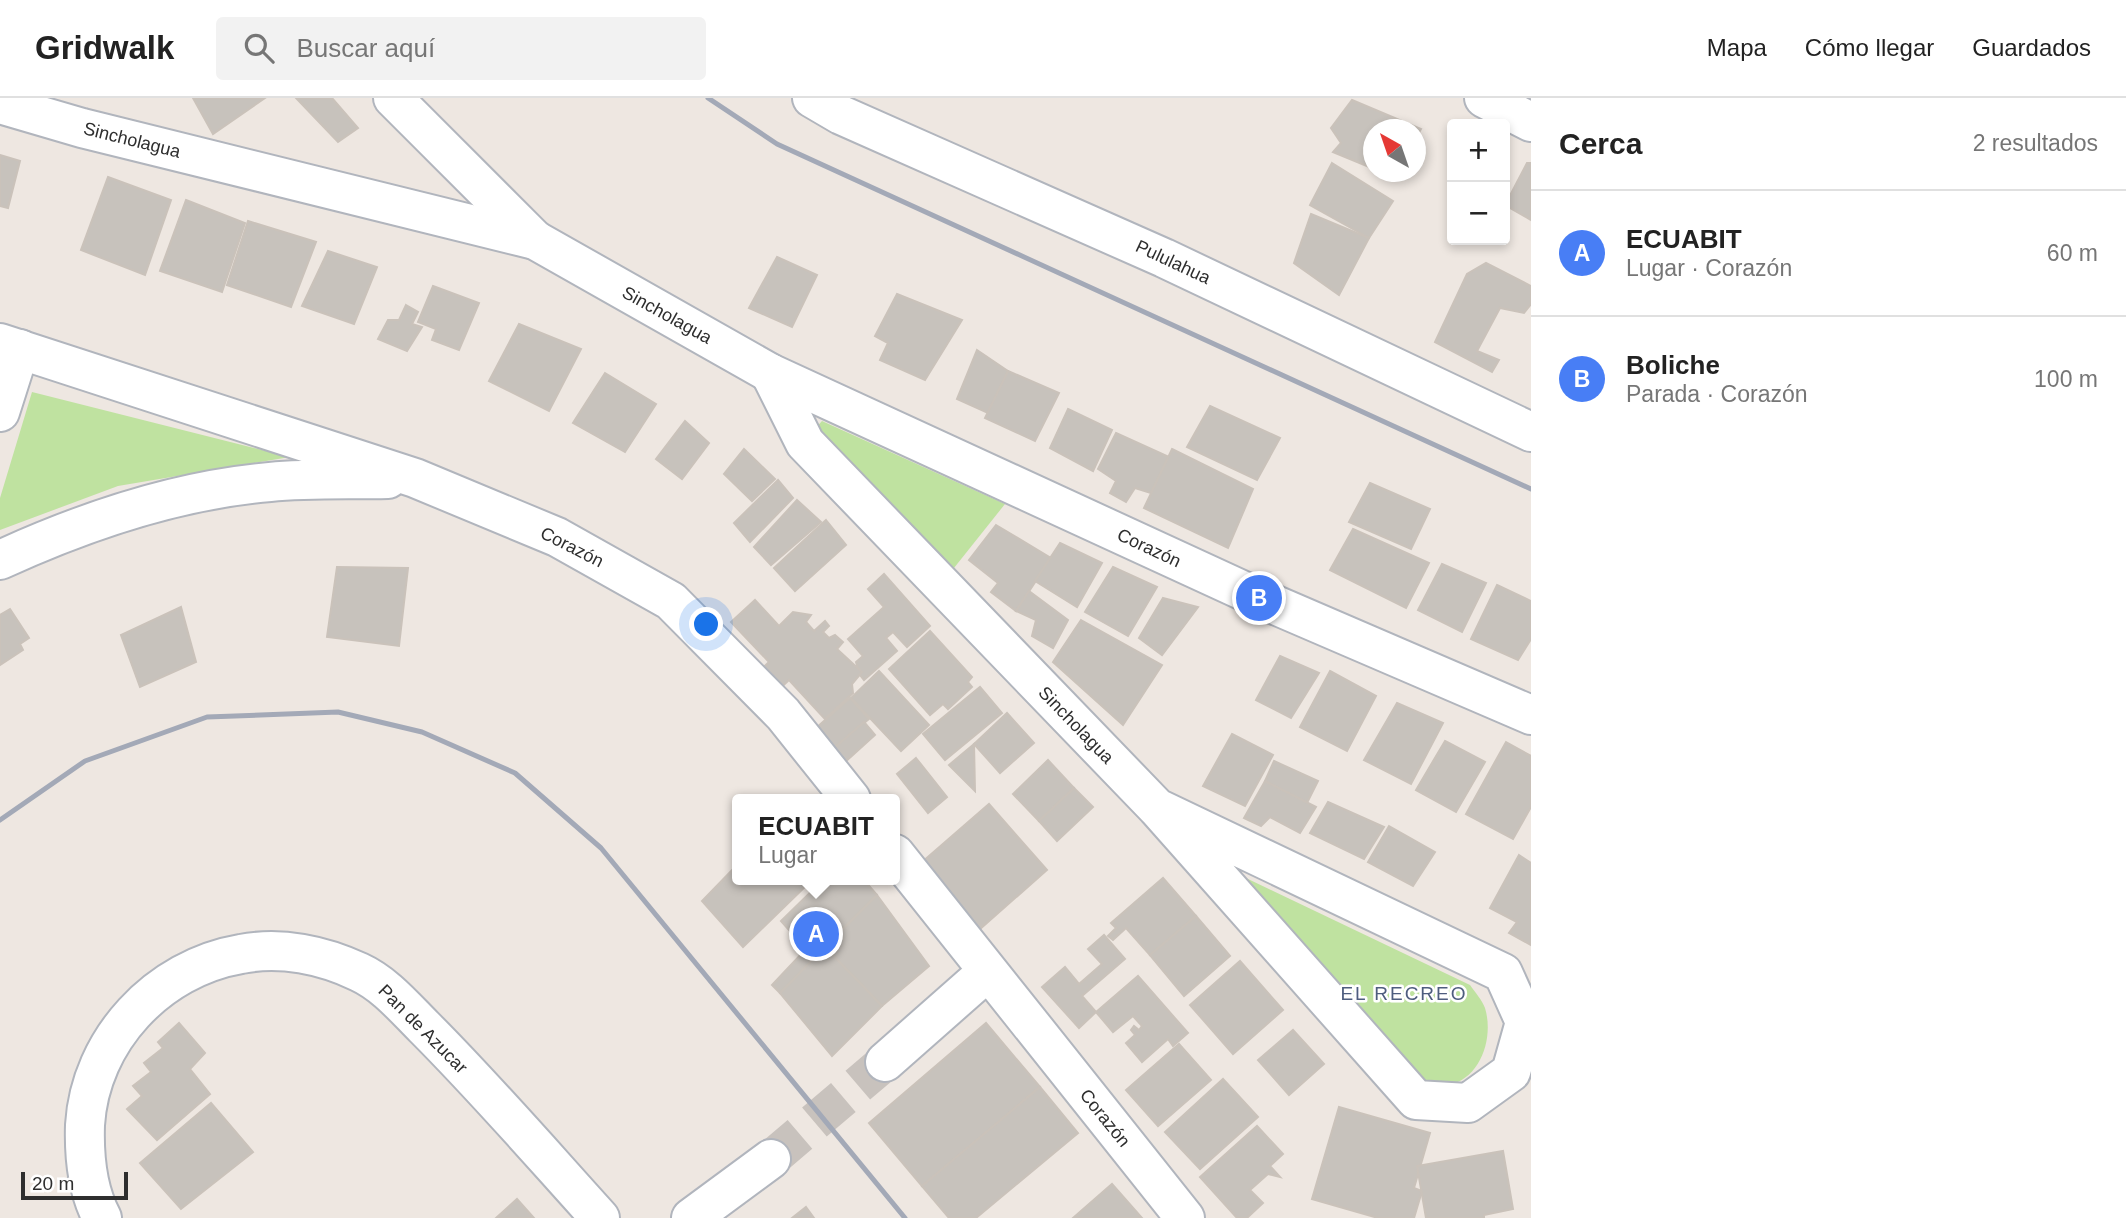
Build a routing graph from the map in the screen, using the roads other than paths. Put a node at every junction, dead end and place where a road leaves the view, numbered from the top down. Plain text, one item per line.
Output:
1 (393, 98) edge
2 (812, 98) edge
3 (1484, 98) edge
4 (21, 105) edge
5 (1531, 122) edge
6 (535, 240) junction
7 (10, 346) edge
8 (770, 373) junction
9 (0, 412) edge
10 (1531, 432) edge
11 (415, 478) junction
12 (0, 560) edge
13 (1531, 715) edge
14 (847, 794) edge
15 (1157, 808) junction
16 (900, 860) edge
17 (987, 972) junction
18 (885, 1062) tunnel mouth
19 (771, 1159) tunnel mouth
20 (102, 1218) edge
21 (600, 1218) edge
22 (691, 1218) edge
23 (1185, 1218) edge

1 - 6 street
2 - 10 street, Pululahua
3 - 5 street
4 - 6 street, Sincholagua
6 - 8 street, Sincholagua
7 - 9 street
7 - 11 street, Corazón
8 - 13 street, Corazón
8 - 15 street, Sincholagua
11 - 12 street, Corazón
11 - 14 street, Corazón
15 - 15 street, Sincholagua
16 - 17 street, Corazón
17 - 18 street
17 - 23 street, Corazón
19 - 22 street
20 - 21 street, Pan de Azucar

